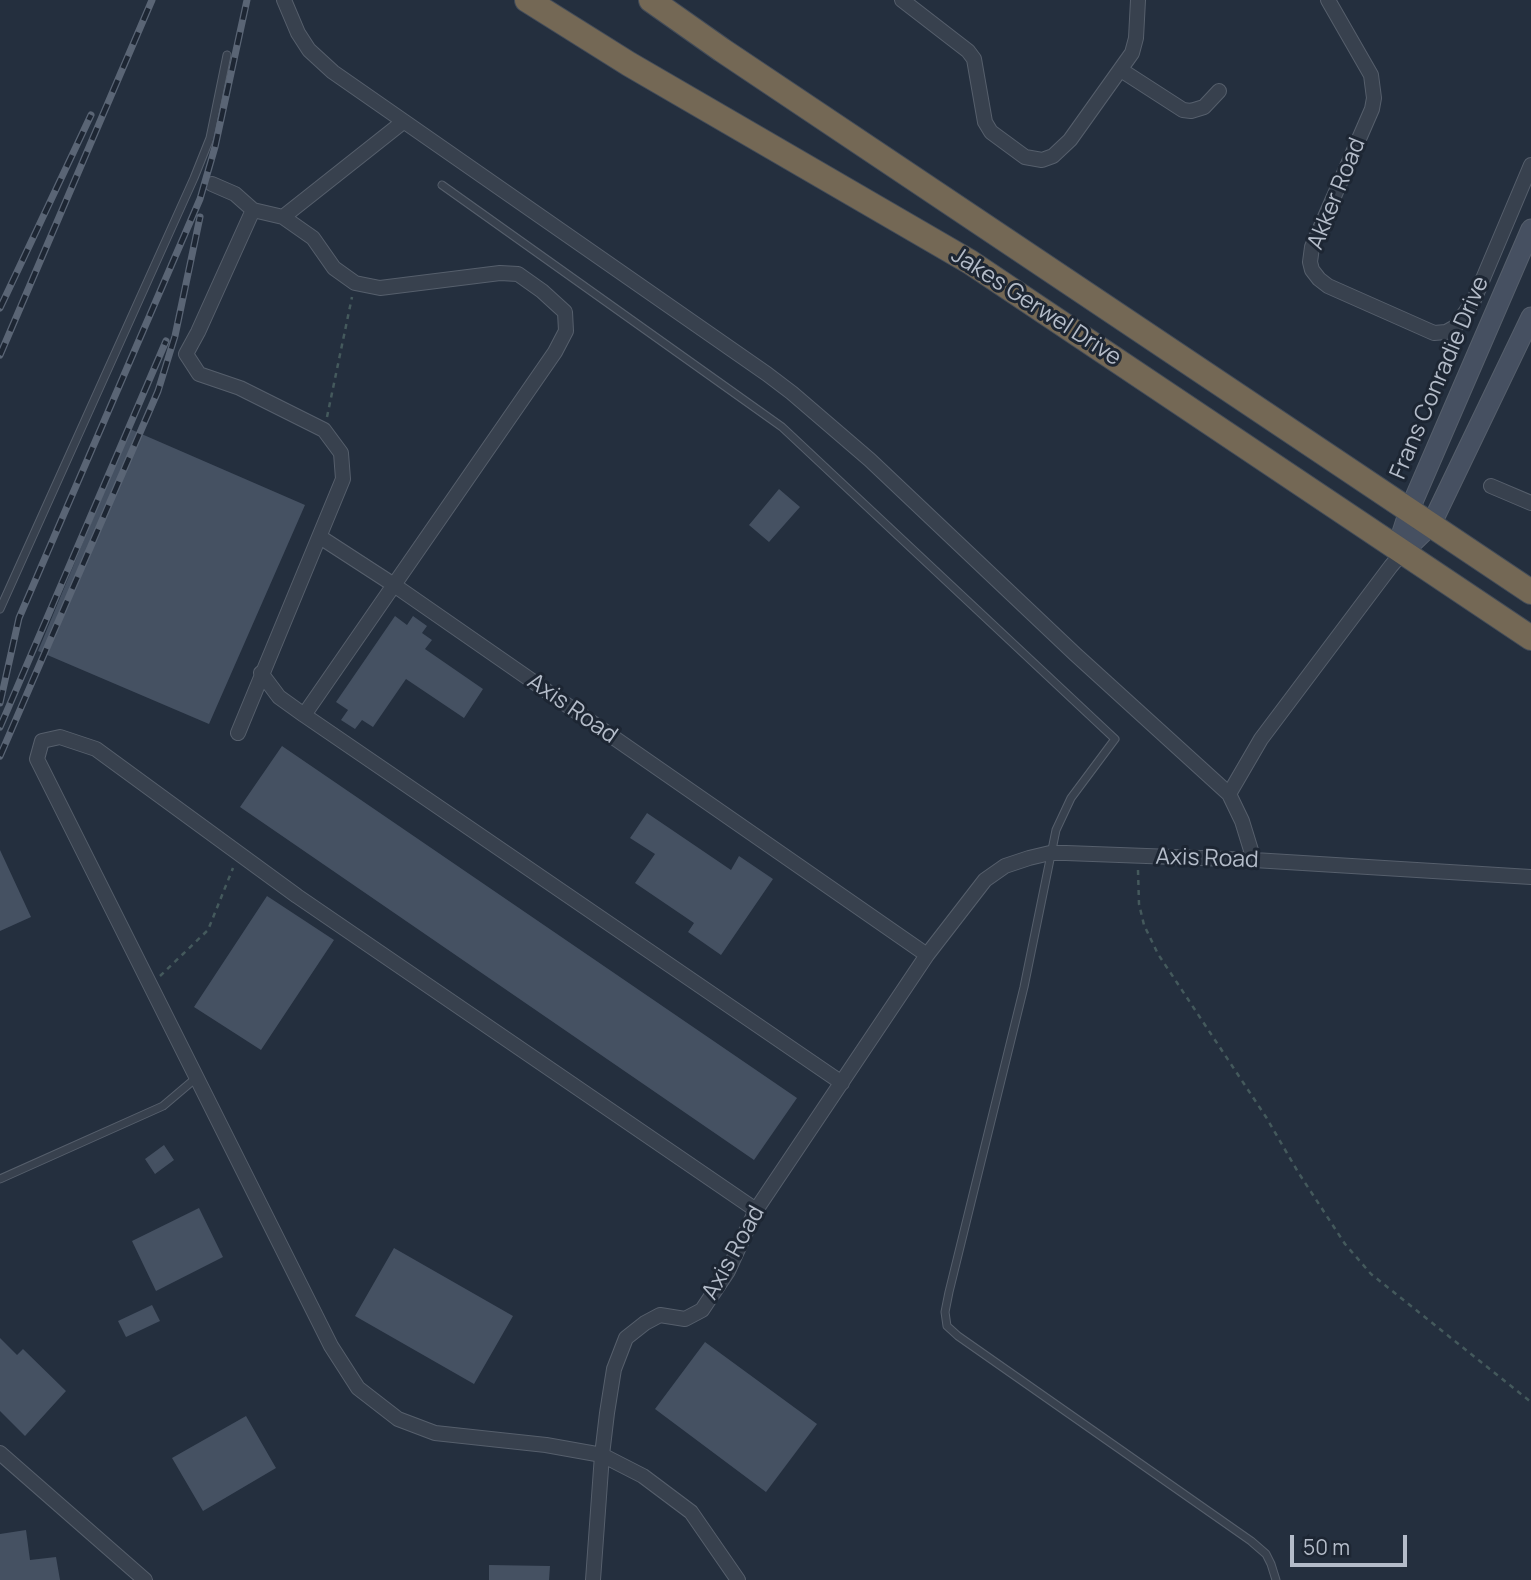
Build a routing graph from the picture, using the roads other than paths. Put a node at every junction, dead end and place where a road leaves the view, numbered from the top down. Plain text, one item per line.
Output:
1 (284, 0) edge
2 (527, 0) edge
3 (651, 0) edge
4 (902, 0) edge
5 (1138, 0) edge
6 (1328, 0) edge
7 (227, 55) dead end
8 (1121, 70) junction
9 (1219, 91) dead end
10 (403, 122) junction
11 (1531, 165) edge
12 (212, 184) dead end
13 (442, 186) dead end
14 (253, 210) junction
15 (283, 218) junction
16 (1531, 229) edge
17 (1531, 317) edge
18 (1491, 486) dead end
19 (1531, 503) edge
20 (1409, 511) junction
21 (1431, 525) junction
22 (320, 537) junction
23 (1397, 555) junction
24 (394, 585) junction
25 (1531, 592) edge
26 (0, 609) edge
27 (1531, 638) edge
28 (261, 673) junction
29 (304, 715) junction
30 (238, 733) dead end
31 (1229, 794) junction
32 (1050, 853) junction
33 (1254, 860) junction
34 (1531, 877) edge
35 (927, 955) junction
36 (196, 1078) junction
37 (842, 1083) junction
38 (0, 1179) edge
39 (756, 1210) junction
40 (0, 1453) edge
41 (602, 1455) junction
42 (145, 1580) edge
43 (593, 1580) edge
44 (738, 1580) edge
45 (1276, 1580) edge

1 - 10 street
2 - 23 highway, Jakes Gerwel Drive
3 - 20 highway, Jakes Gerwel Drive
4 - 8 street
5 - 8 street
6 - 11 street, Akker Road
7 - 26 lane
8 - 9 street
10 - 15 street
10 - 31 street
12 - 14 street
13 - 32 lane
14 - 15 street
14 - 22 street
15 - 24 street
16 - 20 main road, Frans Conradie Drive
17 - 21 main road
18 - 19 street
20 - 21 highway, Jakes Gerwel Drive
20 - 23 main road, Frans Conradie Drive
21 - 23 main road
21 - 25 highway, Jakes Gerwel Drive
22 - 24 street, Axis Road
22 - 28 street
23 - 27 highway, Jakes Gerwel Drive
23 - 31 street
24 - 29 street
24 - 35 street, Axis Road
28 - 29 street
28 - 30 street
29 - 37 street
31 - 33 street
32 - 33 street, Axis Road
32 - 35 street, Axis Road
32 - 45 lane
33 - 34 street, Axis Road
35 - 37 street, Axis Road
36 - 38 lane
36 - 39 street
36 - 41 street
37 - 39 street, Axis Road
39 - 41 street, Axis Road
40 - 42 street
41 - 43 street, Axis Road
41 - 44 street

